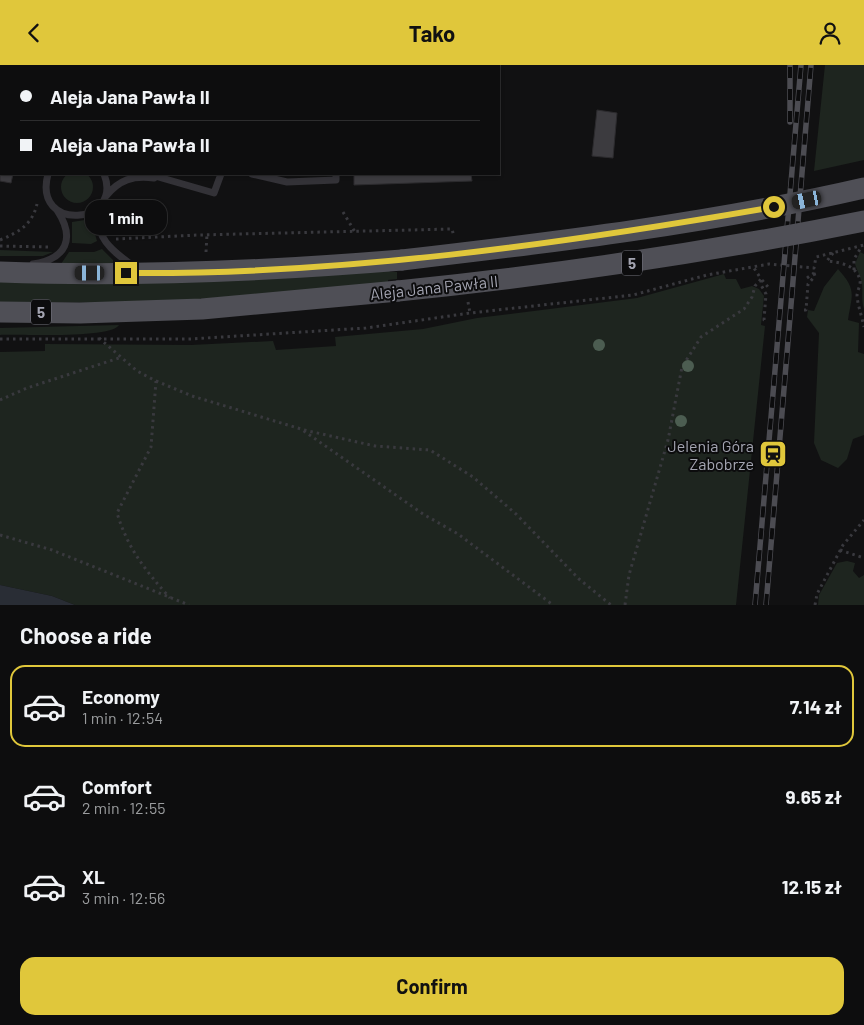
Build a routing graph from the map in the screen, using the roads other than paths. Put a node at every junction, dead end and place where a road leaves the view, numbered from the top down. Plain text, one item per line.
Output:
1 (48, 175) edge
2 (104, 175) edge
3 (151, 175) edge
4 (221, 175) edge
5 (256, 175) edge
6 (336, 175) edge
7 (172, 181) junction
8 (864, 188) edge
9 (102, 201) junction
10 (57, 210) junction
11 (864, 221) edge
12 (0, 270) edge
13 (144, 274) junction
14 (0, 312) edge

1 - 10 lane
2 - 9 lane
3 - 7 lane
4 - 7 lane
5 - 6 lane
7 - 9 lane
8 - 13 main road, Aleja Jana Pawła II / 5, bridge
9 - 10 lane
9 - 13 lane
10 - 12 lane
11 - 14 main road, Aleja Jana Pawła II / 5, bridge
12 - 13 main road, Aleja Jana Pawła II / 5

